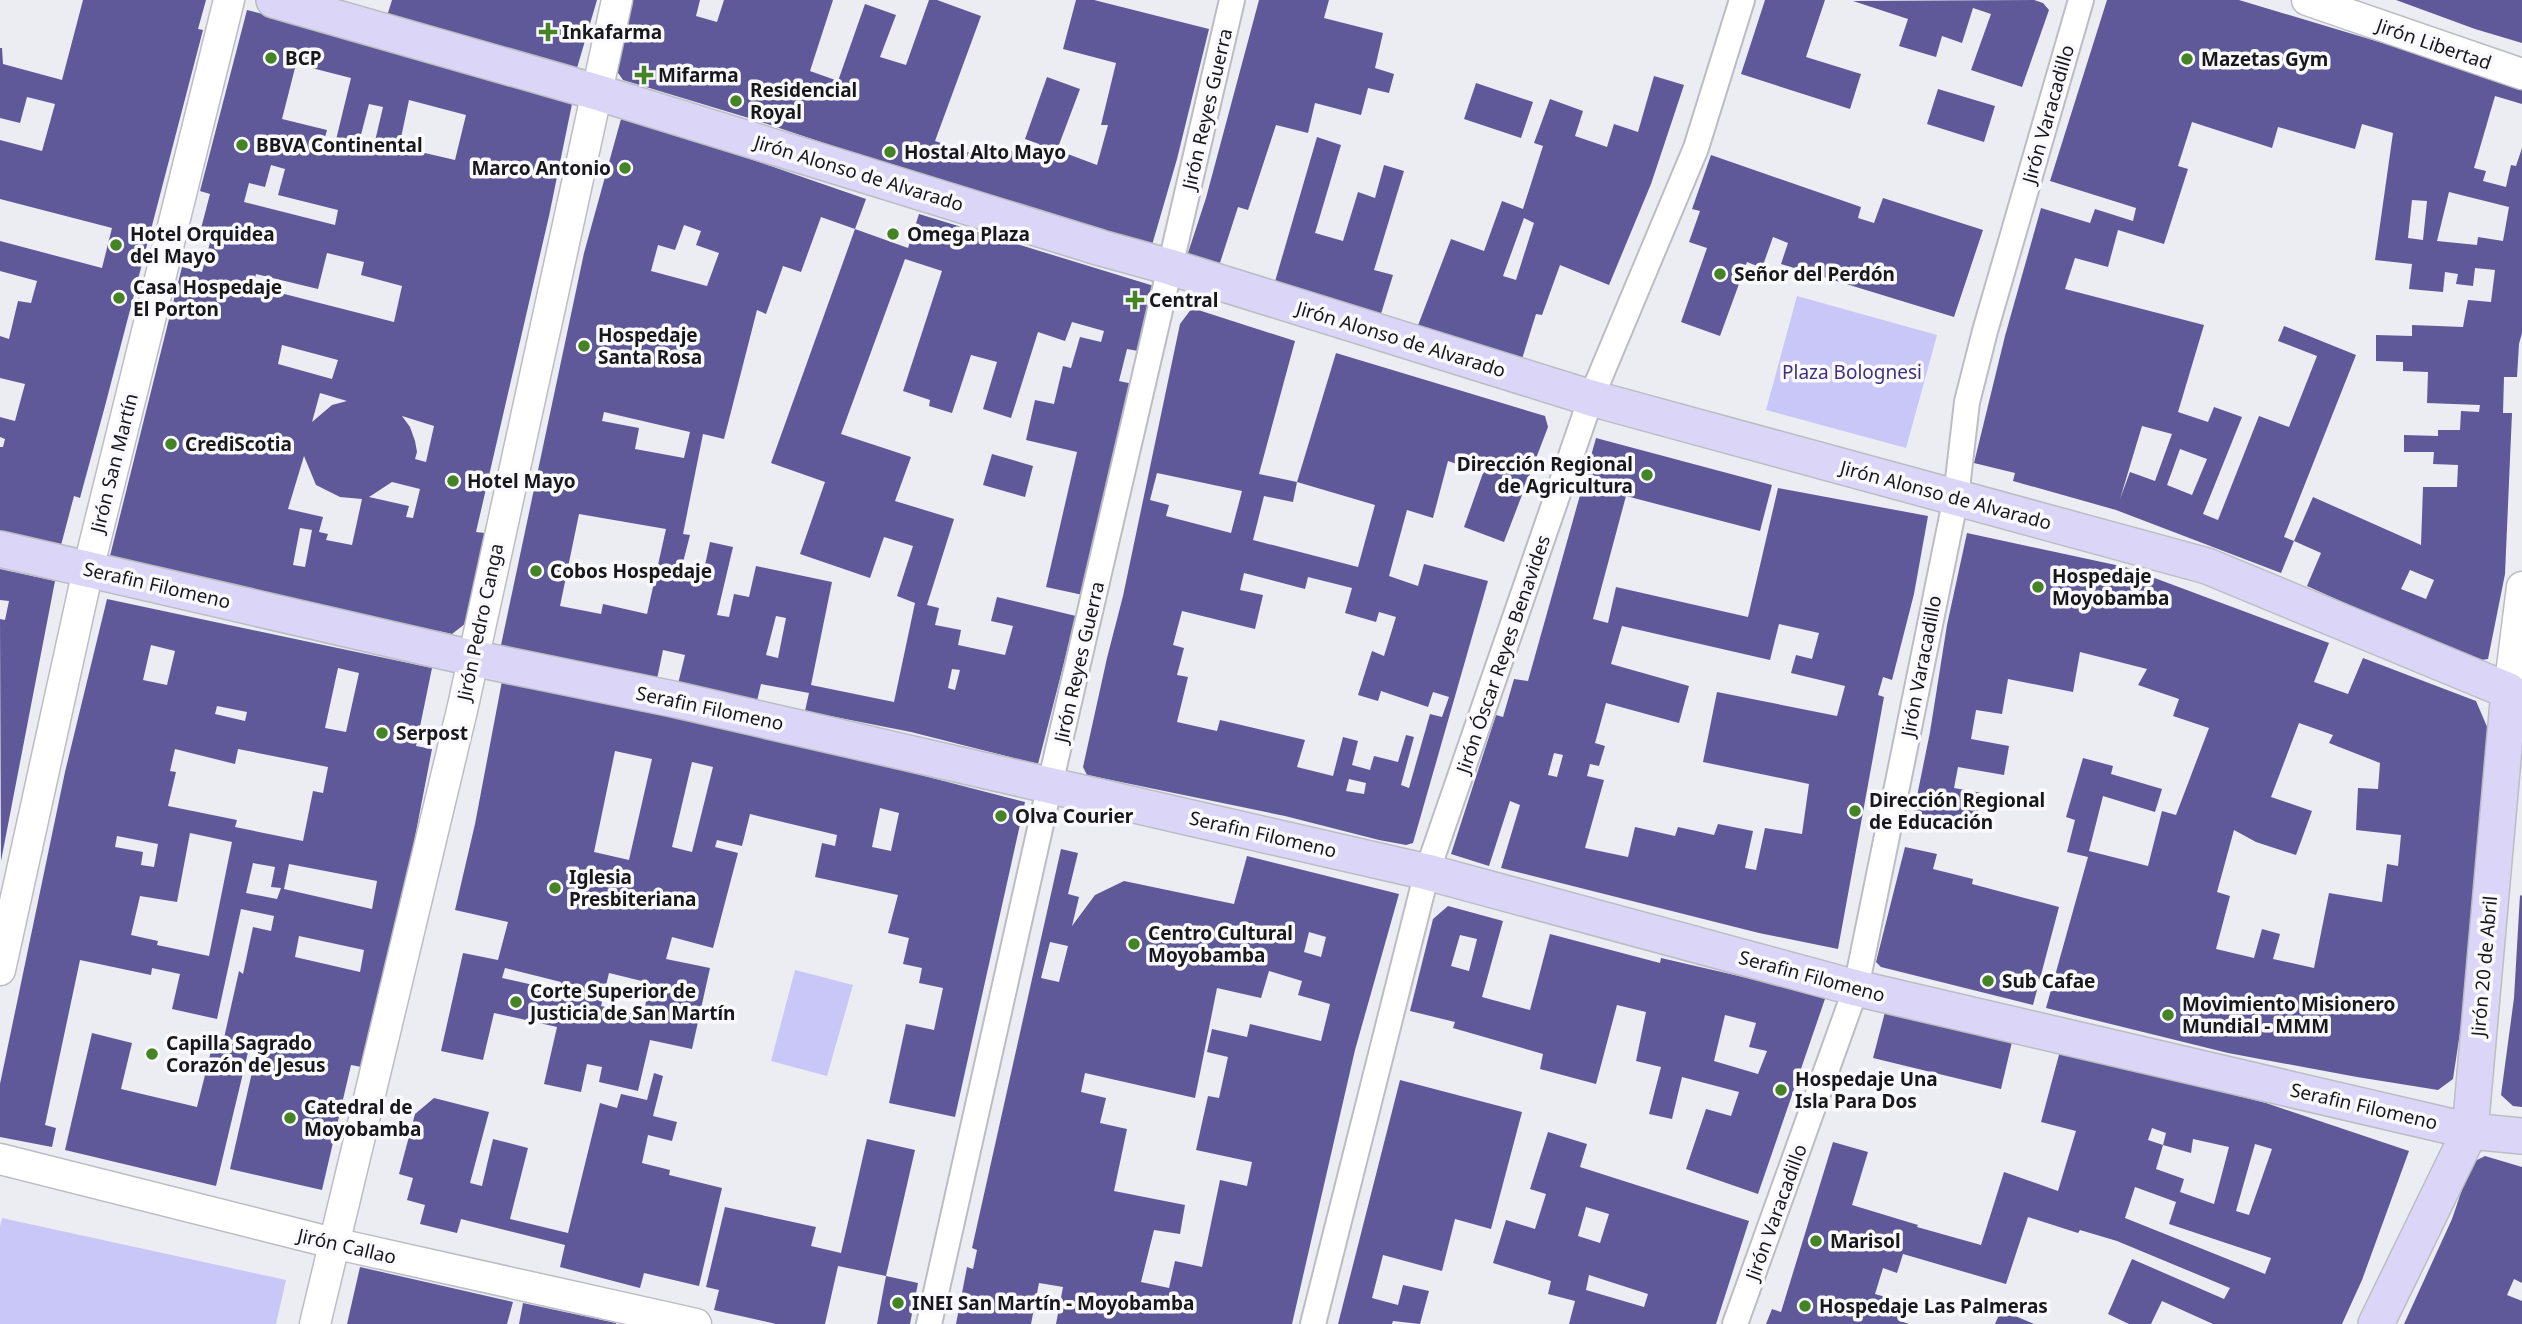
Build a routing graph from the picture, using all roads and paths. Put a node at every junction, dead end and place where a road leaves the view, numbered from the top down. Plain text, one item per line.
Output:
1 (229, 0) edge
2 (274, 0) edge
3 (617, 0) edge
4 (1232, 0) edge
5 (1742, 0) edge
6 (2081, 0) edge
7 (2307, 0) edge
8 (2522, 74) edge
9 (597, 92) junction
10 (1170, 267) junction
11 (1591, 398) junction
12 (1956, 497) junction
13 (0, 549) edge
14 (88, 570) junction
15 (2522, 587) edge
16 (472, 658) junction
17 (2515, 693) edge
18 (1050, 784) junction
19 (1427, 872) junction
20 (0, 970) edge
21 (1856, 988) junction
22 (2470, 1130) junction
23 (2522, 1136) edge
24 (0, 1159) edge
25 (333, 1243) junction
26 (315, 1324) edge
27 (695, 1324) edge
28 (929, 1324) edge
29 (1313, 1324) edge
30 (1735, 1324) edge
31 (2376, 1324) edge

1 - 14 street, Jirón San Martín
2 - 9 main road, Jirón Alonso de Alvarado
3 - 9 street, Jirón Pedro Canga
4 - 10 street, Jirón Reyes Guerra
5 - 11 street, Jirón Óscar Reyes Benavides
6 - 12 street, Jirón Varacadillo
7 - 8 street, Jirón Libertad
9 - 10 main road, Jirón Alonso de Alvarado
9 - 16 street, Jirón Pedro Canga
10 - 11 main road, Jirón Alonso de Alvarado
10 - 18 street, Jirón Reyes Guerra
11 - 12 main road, Jirón Alonso de Alvarado
11 - 19 street, Jirón Óscar Reyes Benavides
12 - 17 main road, Jirón Alonso de Alvarado
12 - 21 street, Jirón Varacadillo
13 - 14 main road, Serafin Filomeno
14 - 16 main road, Serafin Filomeno
14 - 20 street, Jirón San Martín
15 - 17 street, Jirón 20 de Abril
16 - 18 main road, Serafin Filomeno
16 - 25 street, Jirón Pedro Canga
17 - 22 main road, Jirón 20 de Abril
18 - 19 main road, Serafin Filomeno
18 - 28 street, Jirón Reyes Guerra
19 - 21 main road, Serafin Filomeno
19 - 29 street, Jirón Óscar Reyes Benavides
21 - 22 main road, Serafin Filomeno
21 - 30 street, Jirón Varacadillo
22 - 23 main road, Serafin Filomeno
22 - 31 main road, Jirón 20 de Abril
24 - 25 street, Jirón Callao
25 - 26 street, Jirón Pedro Canga
25 - 27 street, Jirón Callao

